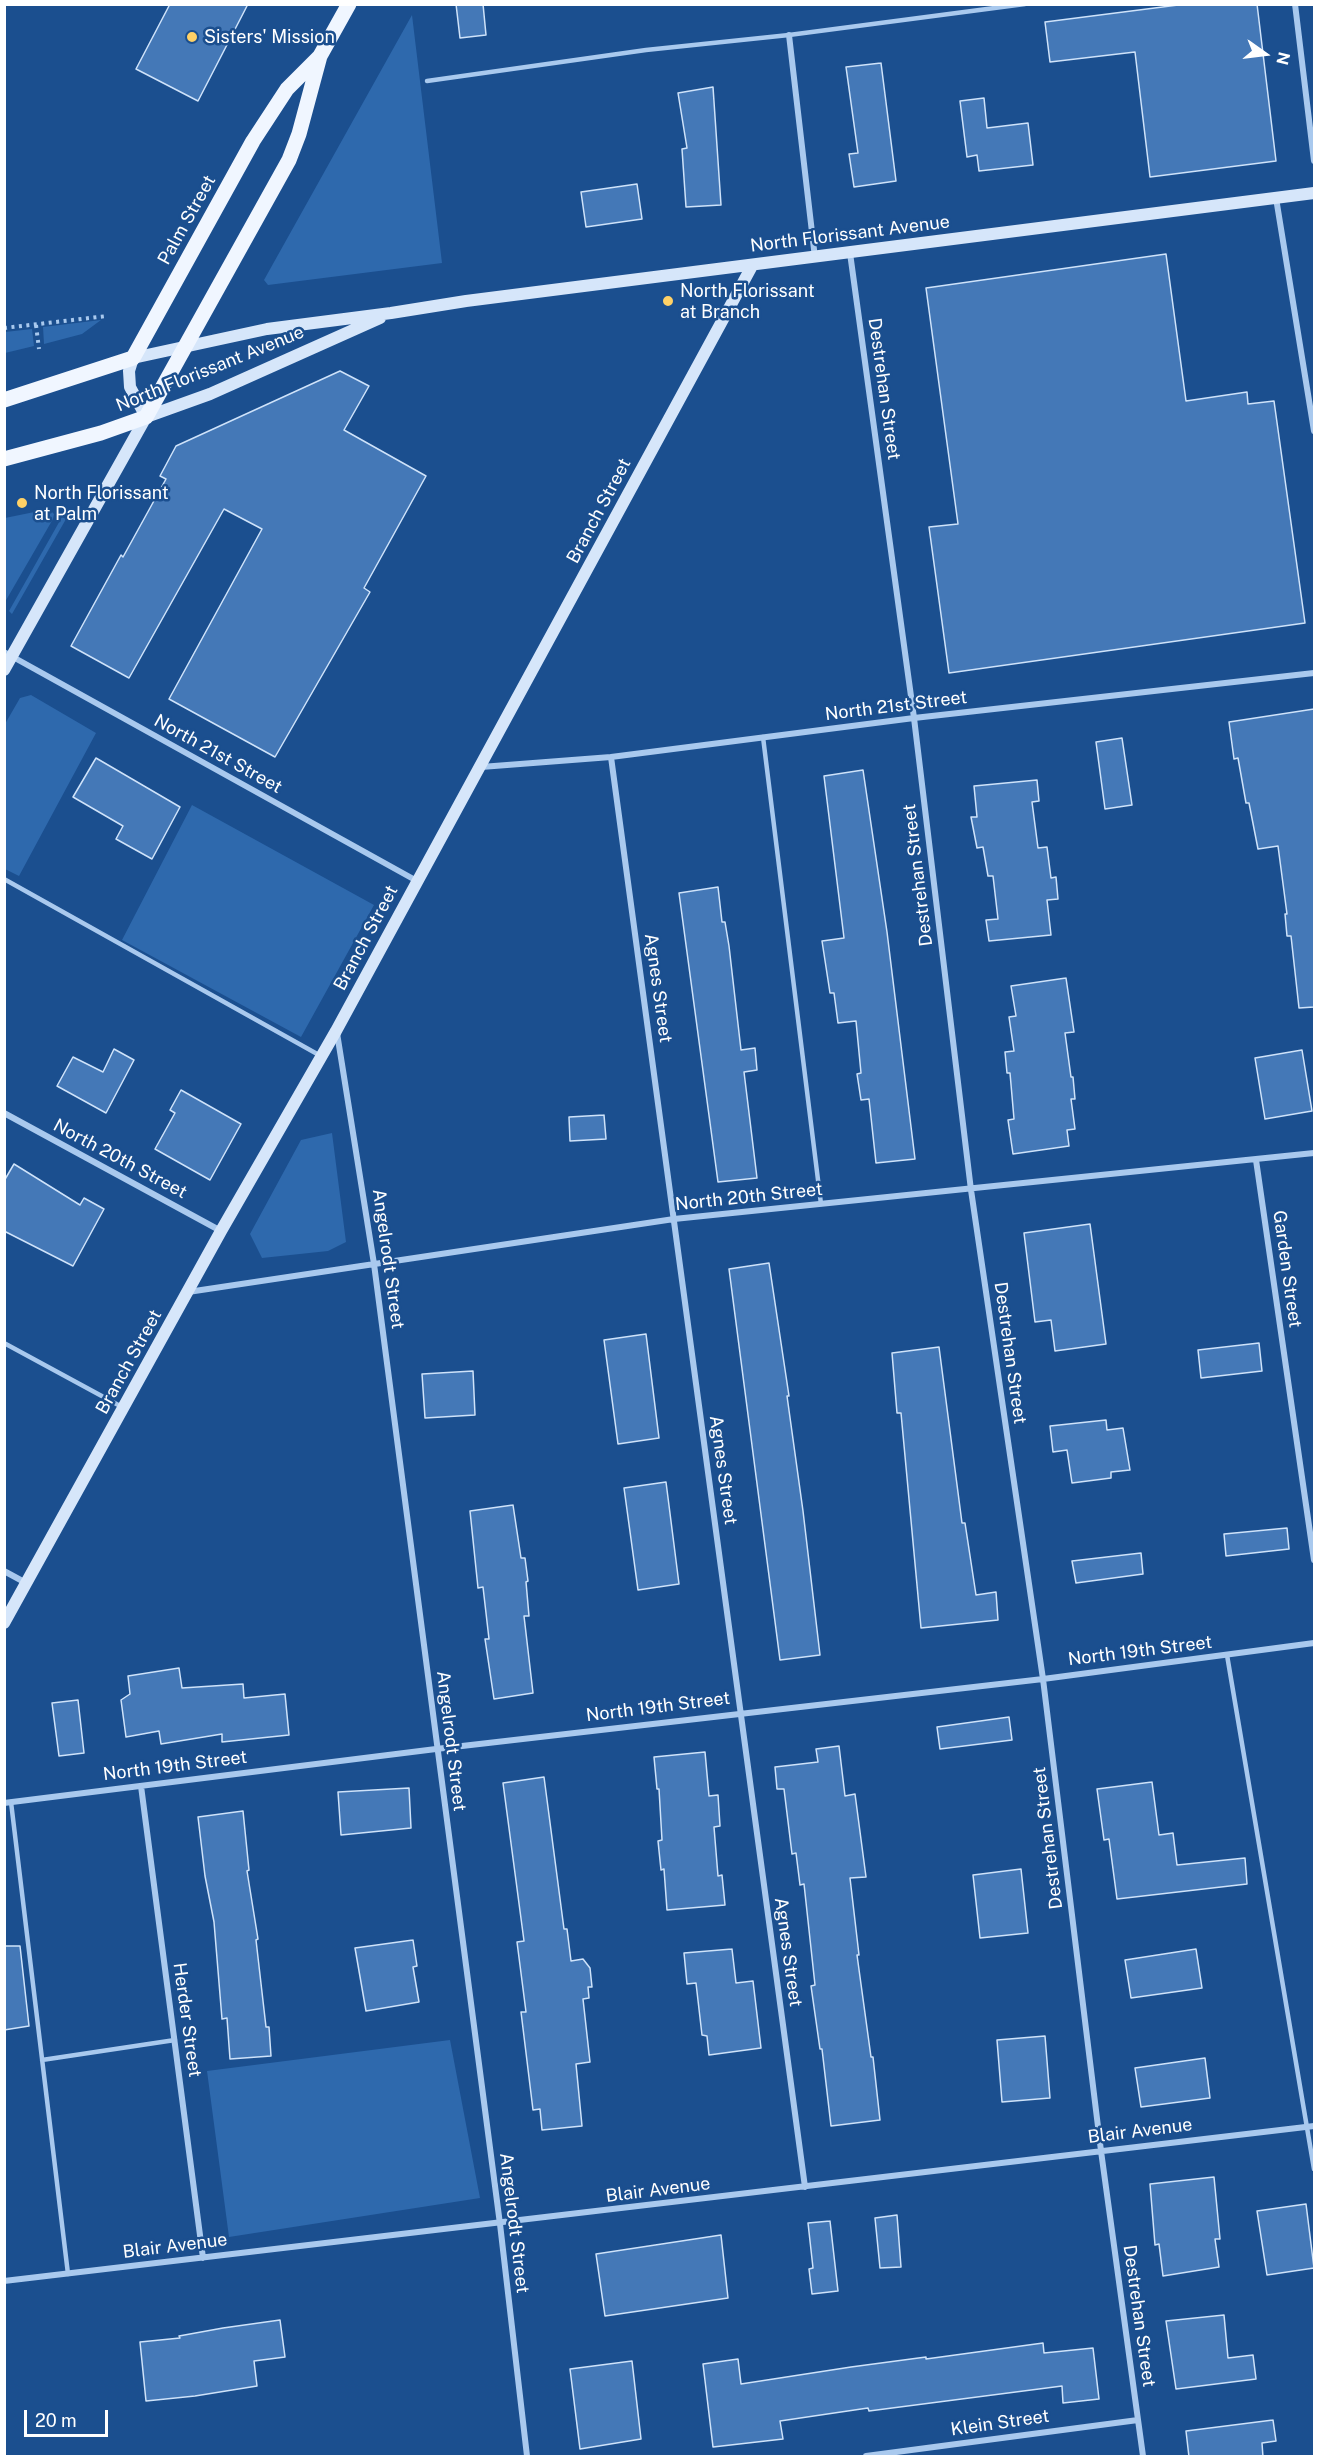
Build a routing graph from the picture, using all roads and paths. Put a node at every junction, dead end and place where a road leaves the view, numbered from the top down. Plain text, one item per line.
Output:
1 (349, 4) edge
2 (1025, 4) edge
3 (1295, 4) edge
4 (789, 35) junction
5 (320, 56) junction
6 (427, 81) dead end
7 (1314, 161) edge
8 (1314, 193) edge
9 (1276, 198) junction
10 (850, 253) junction
11 (815, 258) junction
12 (752, 266) junction
13 (391, 313) junction
14 (106, 316) dead end
15 (36, 324) junction
16 (4, 328) edge
17 (186, 346) junction
18 (39, 349) dead end
19 (133, 358) junction
20 (4, 400) edge
21 (146, 417) junction
22 (1314, 431) edge
23 (4, 459) edge
24 (8, 654) edge
25 (4, 670) edge
26 (1314, 673) edge
27 (914, 718) junction
28 (763, 737) junction
29 (611, 757) junction
30 (481, 767) junction
31 (4, 879) edge
32 (417, 881) junction
33 (336, 1031) junction
34 (322, 1056) junction
35 (4, 1113) edge
36 (1314, 1153) edge
37 (1256, 1160) junction
38 (971, 1190) junction
39 (821, 1204) junction
40 (674, 1219) junction
41 (221, 1231) junction
42 (374, 1264) junction
43 (189, 1292) junction
44 (4, 1343) edge
45 (124, 1409) junction
46 (1314, 1560) edge
47 (4, 1571) edge
48 (28, 1584) junction
49 (4, 1623) edge
50 (1314, 1643) edge
51 (1227, 1655) junction
52 (1043, 1679) junction
53 (740, 1712) junction
54 (436, 1749) junction
55 (141, 1786) junction
56 (8, 1802) edge
57 (175, 2040) junction
58 (42, 2060) junction
59 (1311, 2126) edge
60 (1101, 2151) junction
61 (1314, 2169) edge
62 (805, 2187) junction
63 (500, 2224) junction
64 (203, 2258) junction
65 (68, 2274) junction
66 (4, 2281) edge
67 (1138, 2420) junction
68 (527, 2457) edge
69 (866, 2457) edge
70 (1143, 2457) edge

1 - 5 main road, Palm Street
2 - 4 lane
3 - 7 street
4 - 6 lane
4 - 11 street
5 - 17 main road, Palm Street
5 - 19 main road, Palm Street
8 - 9 street, North Florissant Avenue
9 - 10 street, North Florissant Avenue
9 - 22 street
10 - 11 street, North Florissant Avenue
10 - 27 street, Destrehan Street
11 - 12 street, North Florissant Avenue
12 - 13 street, North Florissant Avenue
12 - 30 street, Branch Street
13 - 17 street, North Florissant Avenue
13 - 21 street, North Florissant Avenue
14 - 15 path
15 - 16 path
15 - 18 path
17 - 19 street, North Florissant Avenue
17 - 21 main road, Palm Street
19 - 20 main road, North Florissant Avenue
19 - 21 street, Palm Street
21 - 23 main road, North Florissant Avenue
21 - 24 street, Palm Street
24 - 25 street, Palm Street
24 - 32 street, North 21st Street
26 - 27 street, North 21st Street
27 - 28 street, North 21st Street
27 - 38 street, Destrehan Street
28 - 29 street, North 21st Street
28 - 39 lane
29 - 30 street, North 21st Street
29 - 40 street, Agnes Street
30 - 32 street, Branch Street
31 - 34 lane
32 - 33 street, Branch Street
33 - 34 street, Branch Street
33 - 42 street, Angelrodt Street
34 - 41 street, Branch Street
35 - 41 street, North 20th Street
36 - 37 street, North 20th Street
37 - 38 street, North 20th Street
37 - 46 street, Garden Street
38 - 39 street, North 20th Street
38 - 52 street, Destrehan Street
39 - 40 street, North 20th Street
40 - 42 street, North 20th Street
40 - 53 street, Agnes Street
41 - 43 street, Branch Street
42 - 43 street, North 20th Street
42 - 54 street, Angelrodt Street
43 - 45 street, Branch Street
44 - 45 lane
45 - 48 street, Branch Street
47 - 48 street
48 - 49 street, Branch Street
50 - 51 street, North 19th Street
51 - 52 street, North 19th Street
51 - 59 lane
52 - 53 street, North 19th Street
52 - 60 street, Destrehan Street
53 - 54 street, North 19th Street
53 - 62 street, Agnes Street
54 - 55 street, North 19th Street
54 - 63 street, Angelrodt Street
55 - 56 street, North 19th Street
55 - 57 street, Herder Street
56 - 58 lane
57 - 58 lane
57 - 64 street, Herder Street
58 - 65 lane
59 - 60 street, Blair Avenue
59 - 61 lane
60 - 62 street, Blair Avenue
60 - 67 street, Destrehan Street
62 - 63 street, Blair Avenue
63 - 64 street, Blair Avenue
63 - 68 street, Angelrodt Street
64 - 65 street, Blair Avenue
65 - 66 street, Blair Avenue
67 - 69 street, Klein Street
67 - 70 street, Destrehan Street

